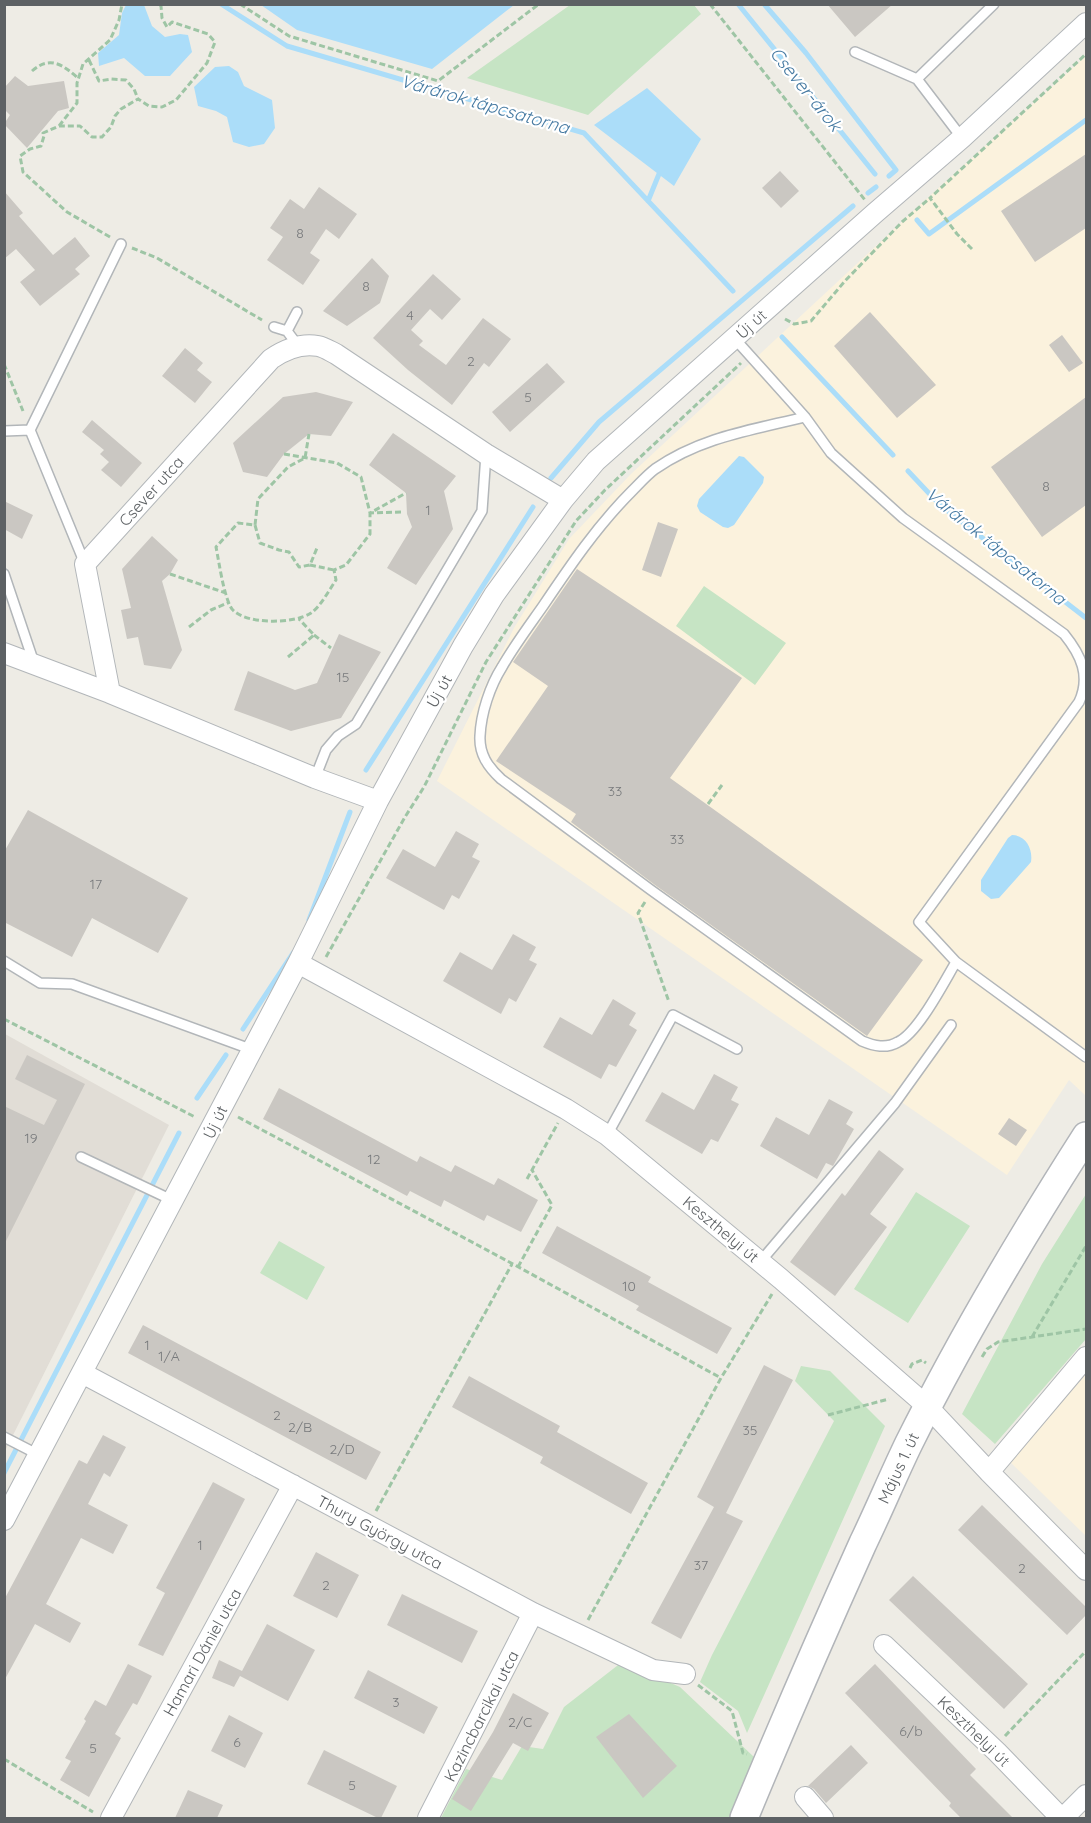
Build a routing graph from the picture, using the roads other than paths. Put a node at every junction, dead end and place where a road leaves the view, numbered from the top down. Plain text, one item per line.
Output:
1 (994, 4) edge
2 (1086, 23) edge
3 (855, 52) dead end
4 (916, 79) junction
5 (962, 138) junction
6 (121, 244) road end
7 (297, 312) dead end
8 (274, 327) road end
9 (293, 339) junction
10 (735, 339) junction
11 (805, 417) junction
12 (30, 430) junction
13 (4, 431) edge
14 (486, 454) junction
15 (563, 500) junction
16 (85, 564) junction
17 (4, 574) edge
18 (4, 654) edge
19 (35, 666) junction
20 (110, 693) junction
21 (315, 778) junction
22 (378, 801) junction
23 (4, 961) edge
24 (956, 962) junction
25 (298, 963) junction
26 (951, 1025) dead end
27 (736, 1049) dead end
28 (253, 1050) junction
29 (1086, 1057) edge
30 (608, 1135) junction
31 (1086, 1136) edge
32 (81, 1157) dead end
33 (174, 1201) junction
34 (760, 1262) junction
35 (1086, 1357) edge
36 (82, 1373) junction
37 (928, 1407) junction
38 (4, 1437) edge
39 (32, 1452) junction
40 (988, 1472) junction
41 (293, 1485) junction
42 (4, 1520) edge
43 (1086, 1570) edge
44 (533, 1613) junction
45 (884, 1645) dead end
46 (685, 1674) road end
47 (1086, 1795) edge
48 (805, 1797) dead end
49 (103, 1816) edge
50 (428, 1818) edge
51 (744, 1818) edge
52 (823, 1818) edge
53 (1062, 1818) edge

1 - 4 lane
2 - 5 street, Új út
3 - 4 lane
4 - 5 lane
5 - 10 street, Új út
6 - 12 lane
7 - 9 lane
8 - 9 lane
9 - 14 street, Csever utca
9 - 16 street, Csever utca
10 - 11 lane
10 - 15 street, Új út
11 - 24 lane
11 - 24 lane
12 - 13 lane
12 - 16 lane
14 - 15 street, Csever utca
14 - 21 lane
15 - 22 street, Új út
16 - 20 street
17 - 19 lane
18 - 19 street
19 - 20 street
20 - 21 street
21 - 22 street
22 - 25 street, Új út
23 - 28 lane
24 - 29 lane
25 - 28 street, Új út
25 - 30 street, Keszthelyi út
26 - 34 lane
27 - 30 lane
28 - 33 street, Új út
30 - 34 street, Keszthelyi út
31 - 37 main road, Május 1. út
32 - 33 lane
33 - 36 street, Új út
34 - 37 street, Keszthelyi út
35 - 40 street
36 - 39 street, Új út
36 - 41 street, Thury György utca
37 - 40 street, Keszthelyi út
37 - 51 main road, Május 1. út
38 - 39 lane
39 - 42 street, Új út
40 - 43 street, Keszthelyi út
41 - 44 street, Thury György utca
41 - 49 street, Hamari Dániel utca
44 - 46 street, Thury György utca
44 - 50 street, Kazincbarcikai utca
45 - 53 street, Keszthelyi út
47 - 53 street, Keszthelyi út
48 - 52 street

